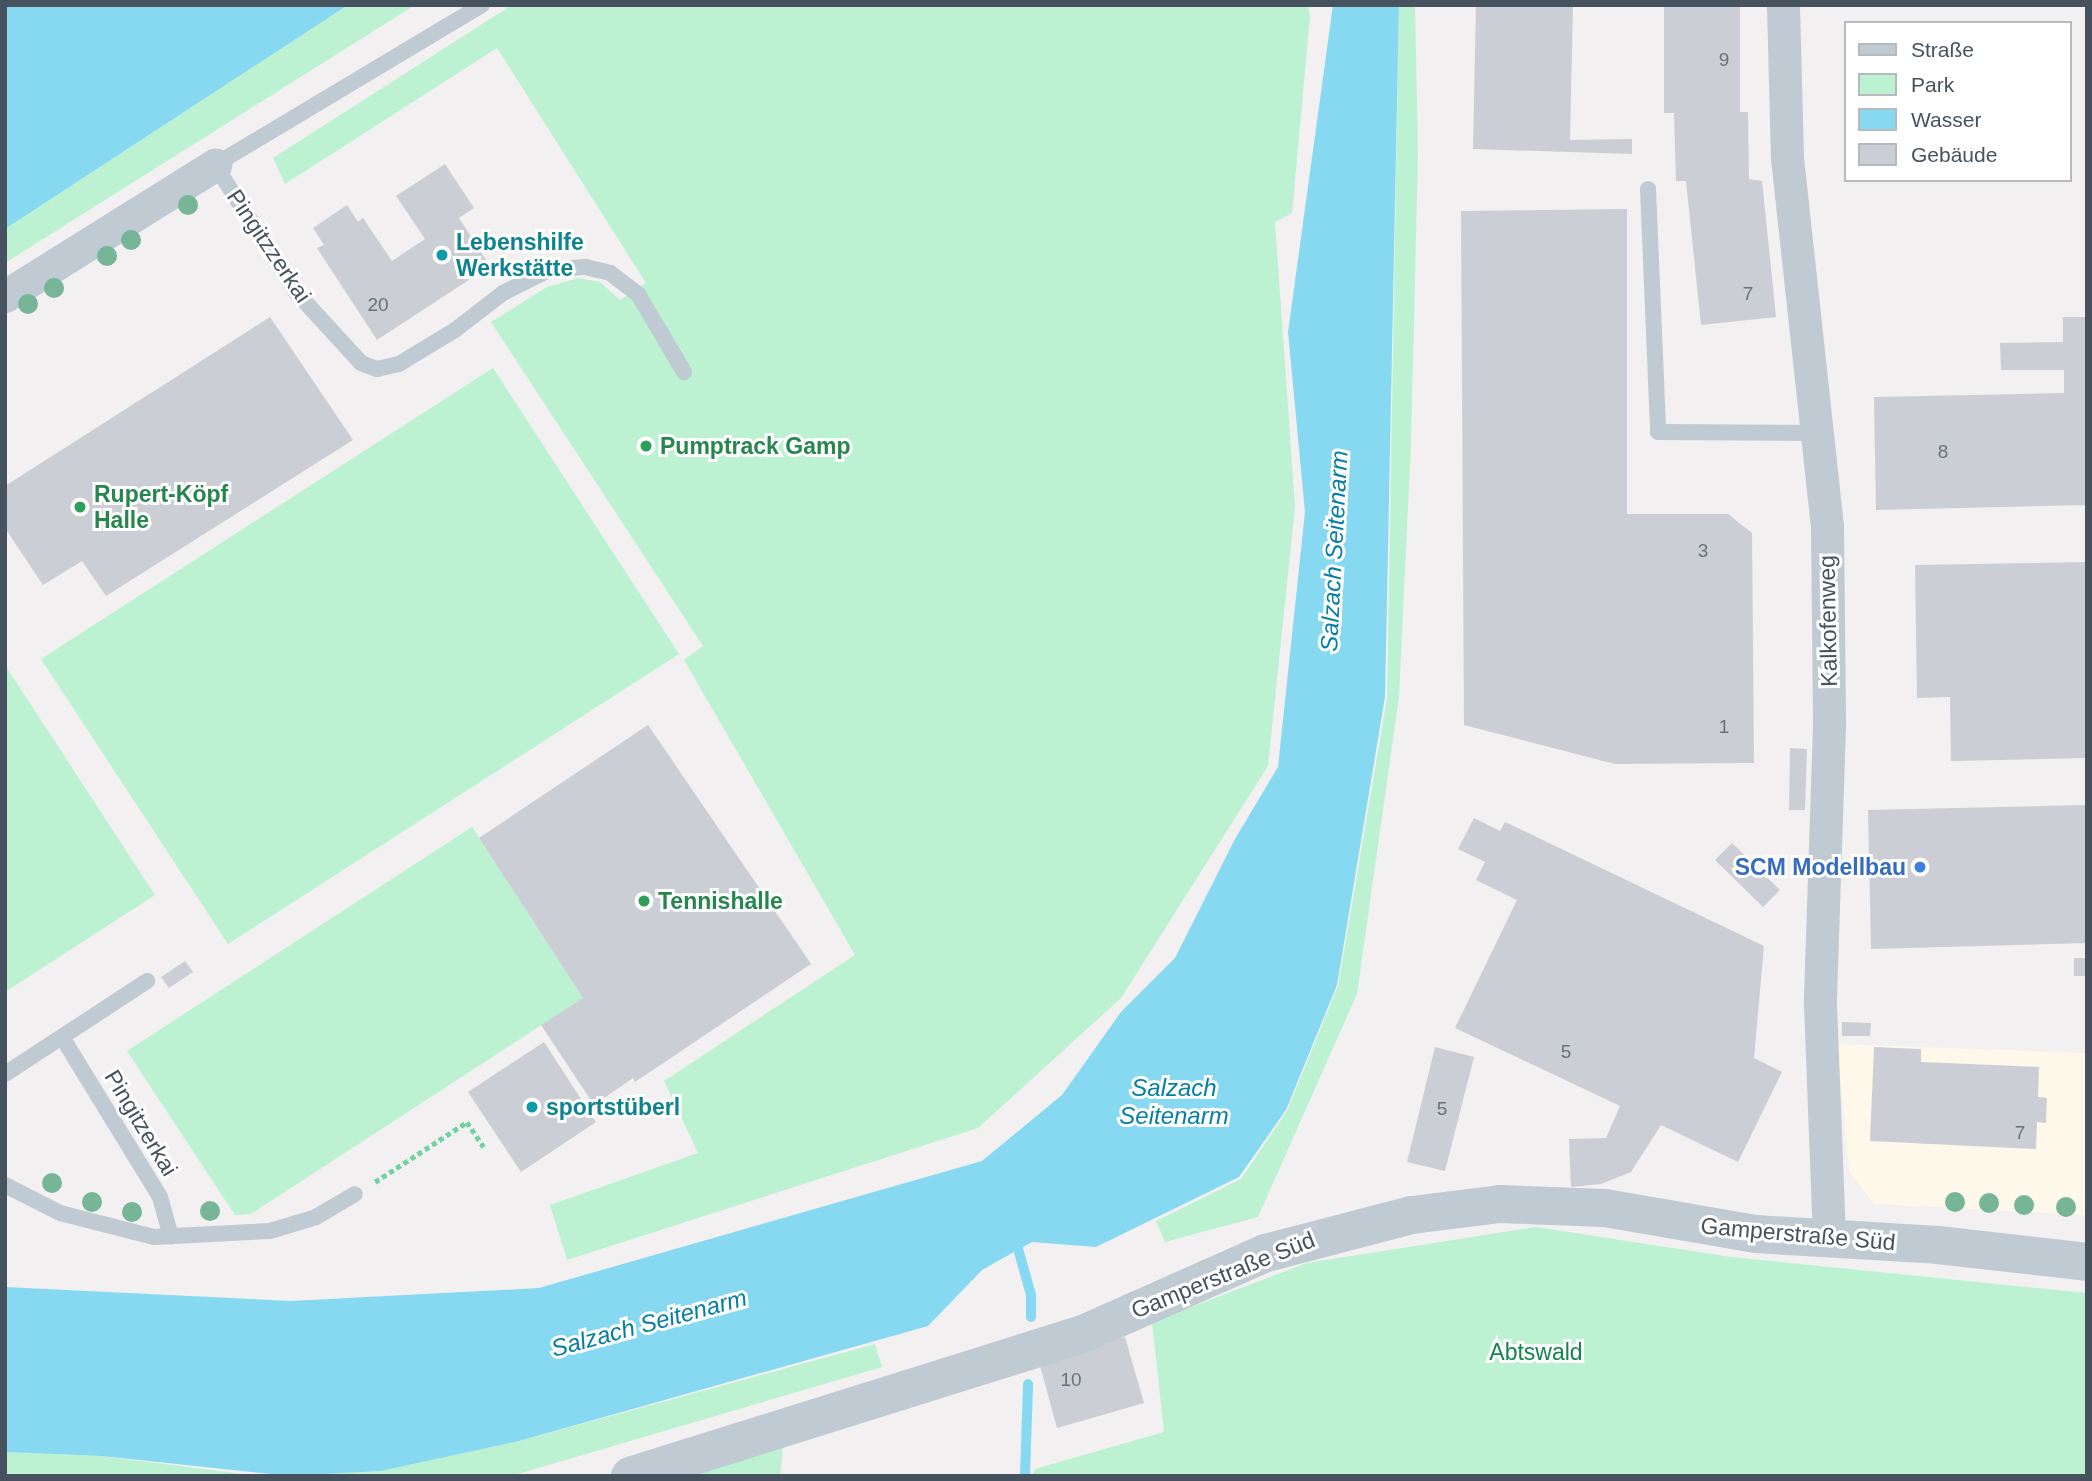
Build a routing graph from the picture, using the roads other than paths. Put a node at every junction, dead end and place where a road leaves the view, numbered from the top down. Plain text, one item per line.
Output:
1 (482, 5) edge
2 (1783, 5) edge
3 (215, 165) junction
4 (1648, 189) dead end
5 (5, 296) edge
6 (684, 372) dead end
7 (1816, 433) junction
8 (147, 981) dead end
9 (62, 1037) junction
10 (5, 1074) edge
11 (5, 1185) edge
12 (355, 1195) road end
13 (171, 1237) junction
14 (1829, 1238) junction
15 (2087, 1262) edge
16 (630, 1476) edge

1 - 3 lane
2 - 7 street, Kalkofenweg
3 - 5 street, Pingitzzerkai
3 - 6 lane, Pingitzzerkai
4 - 7 lane
7 - 14 street, Kalkofenweg
8 - 9 lane
9 - 10 lane
9 - 13 lane, Pingitzerkai
11 - 13 lane
12 - 13 lane
14 - 15 street, Gamperstraße Süd
14 - 16 street, Gamperstraße Süd

